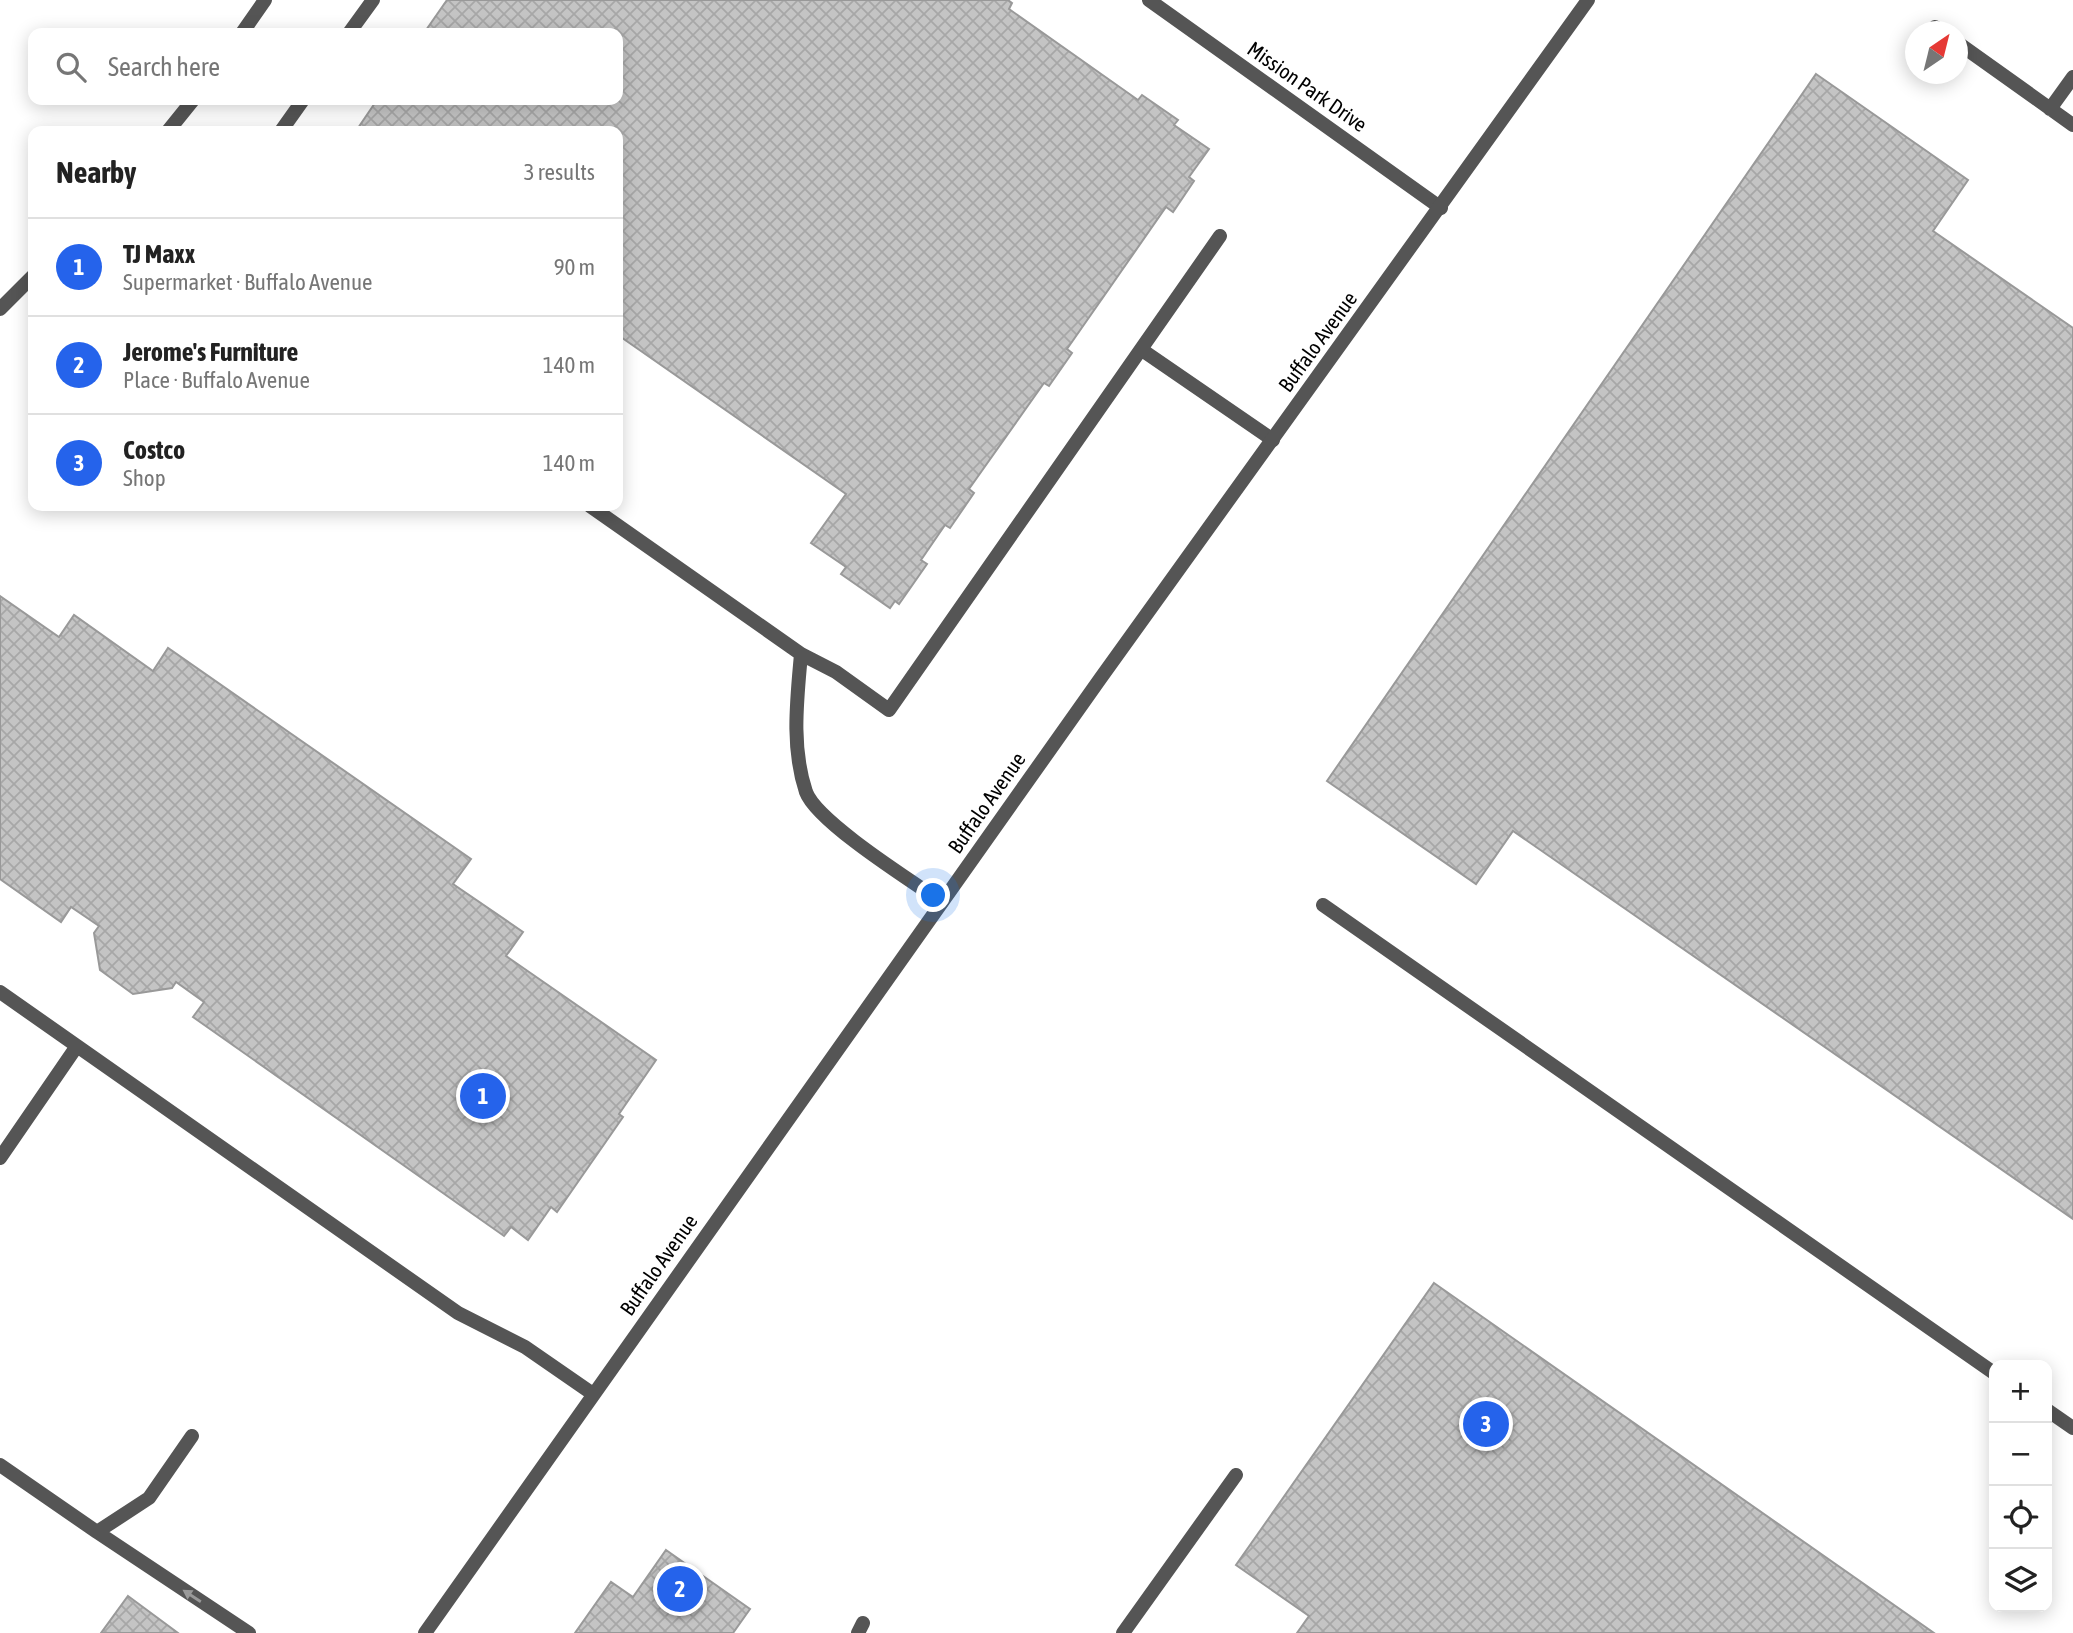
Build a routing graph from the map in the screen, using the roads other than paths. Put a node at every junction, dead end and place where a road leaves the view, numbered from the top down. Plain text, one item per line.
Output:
1 (265, 0) edge
2 (373, 0) edge
3 (1149, 0) edge
4 (1588, 0) edge
5 (245, 28) edge
6 (353, 28) edge
7 (1968, 50) edge
8 (2073, 76) edge
9 (189, 105) edge
10 (299, 105) edge
11 (2050, 109) junction
12 (2073, 125) edge
13 (172, 126) edge
14 (285, 126) edge
15 (1441, 208) junction
16 (1220, 236) dead end
17 (28, 280) edge
18 (0, 309) edge
19 (1142, 350) junction
20 (1273, 440) junction
21 (597, 511) edge
22 (801, 654) junction
23 (942, 902) junction
24 (1323, 905) dead end
25 (0, 992) edge
26 (77, 1045) junction
27 (0, 1158) edge
28 (1989, 1370) edge
29 (593, 1394) junction
30 (2052, 1413) edge
31 (2073, 1428) edge
32 (192, 1436) dead end
33 (0, 1465) edge
34 (1236, 1475) dead end
35 (97, 1532) junction
36 (249, 1633) edge
37 (425, 1633) edge
38 (1123, 1633) edge

1 - 5 street
2 - 6 street
3 - 15 street, Mission Park Drive
4 - 15 street, Buffalo Avenue
7 - 11 street
8 - 11 street
9 - 13 street
10 - 14 street
11 - 12 street
15 - 20 street, Buffalo Avenue
16 - 19 street
17 - 18 street
19 - 20 street
19 - 22 street
20 - 23 street, Buffalo Avenue
21 - 22 street
22 - 23 street
23 - 29 street, Buffalo Avenue
24 - 28 street
25 - 26 street
26 - 27 street
26 - 29 street
29 - 37 street, Buffalo Avenue
30 - 31 street
32 - 35 street
33 - 35 street
34 - 38 street
36 -> 35 street

